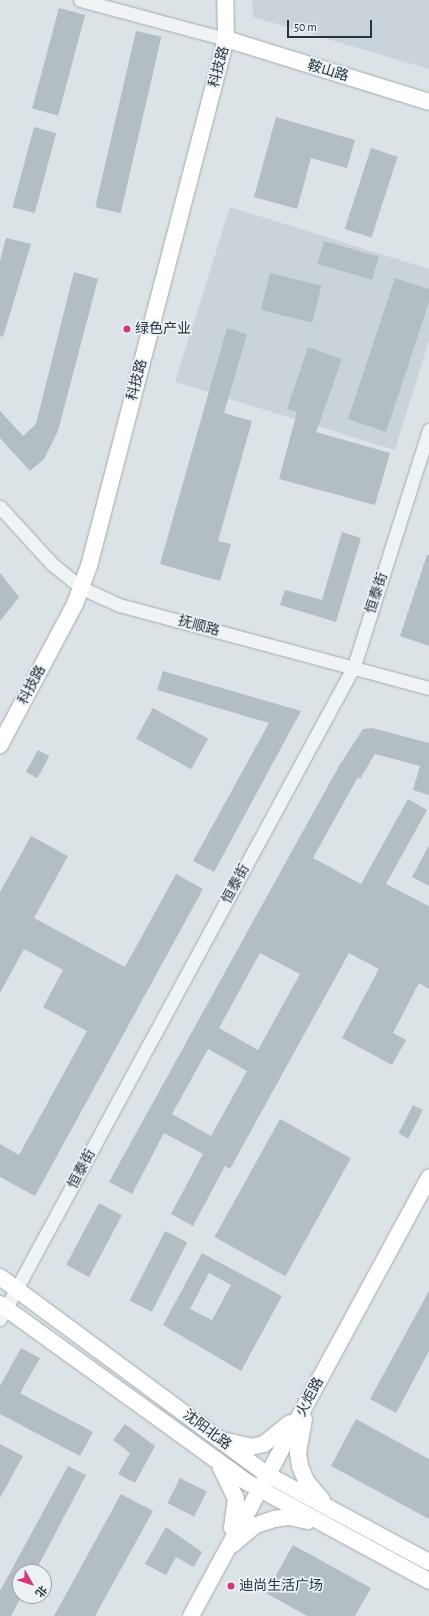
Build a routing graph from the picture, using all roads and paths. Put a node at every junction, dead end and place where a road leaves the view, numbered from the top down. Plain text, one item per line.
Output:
1 (80, 0) edge
2 (225, 0) edge
3 (226, 39) junction
4 (429, 102) edge
5 (429, 430) edge
6 (0, 507) edge
7 (82, 588) junction
8 (354, 666) junction
9 (429, 688) edge
10 (0, 745) edge
11 (429, 1177) edge
12 (0, 1277) edge
13 (17, 1290) junction
14 (2, 1310) edge
15 (308, 1402) junction
16 (220, 1439) junction
17 (216, 1460) junction
18 (268, 1475) junction
19 (259, 1490) junction
20 (333, 1519) junction
21 (227, 1549) junction
22 (429, 1562) edge
23 (429, 1581) edge
24 (191, 1616) edge

1 - 3 street
2 - 3 main road, 科技路
3 - 4 main road, 鞍山路
3 - 7 main road, 科技路
5 - 8 street, 恒泰街
6 - 7 street, 抚顺路
7 - 8 street, 抚顺路
7 - 10 main road, 科技路
8 - 9 street, 抚顺路
8 - 13 street, 恒泰街
11 - 15 main road, 火炬路
12 - 13 main road, 沈阳北路
13 - 14 street, 恒泰街
13 - 16 main road, 沈阳北路
14 - 17 main road, 沈阳北路
15 - 16 main road
15 - 18 main road, 火炬路
15 - 20 main road
16 - 18 main road, 沈阳北路
17 - 19 main road, 沈阳北路
17 - 21 main road
18 - 19 main road, 火炬路
18 - 20 main road, 沈阳北路
19 - 20 main road, 沈阳北路
19 - 21 main road, 火炬路
20 - 21 main road
20 - 22 main road, 沈阳北路
20 - 23 main road, 沈阳北路
21 - 24 main road, 火炬路

